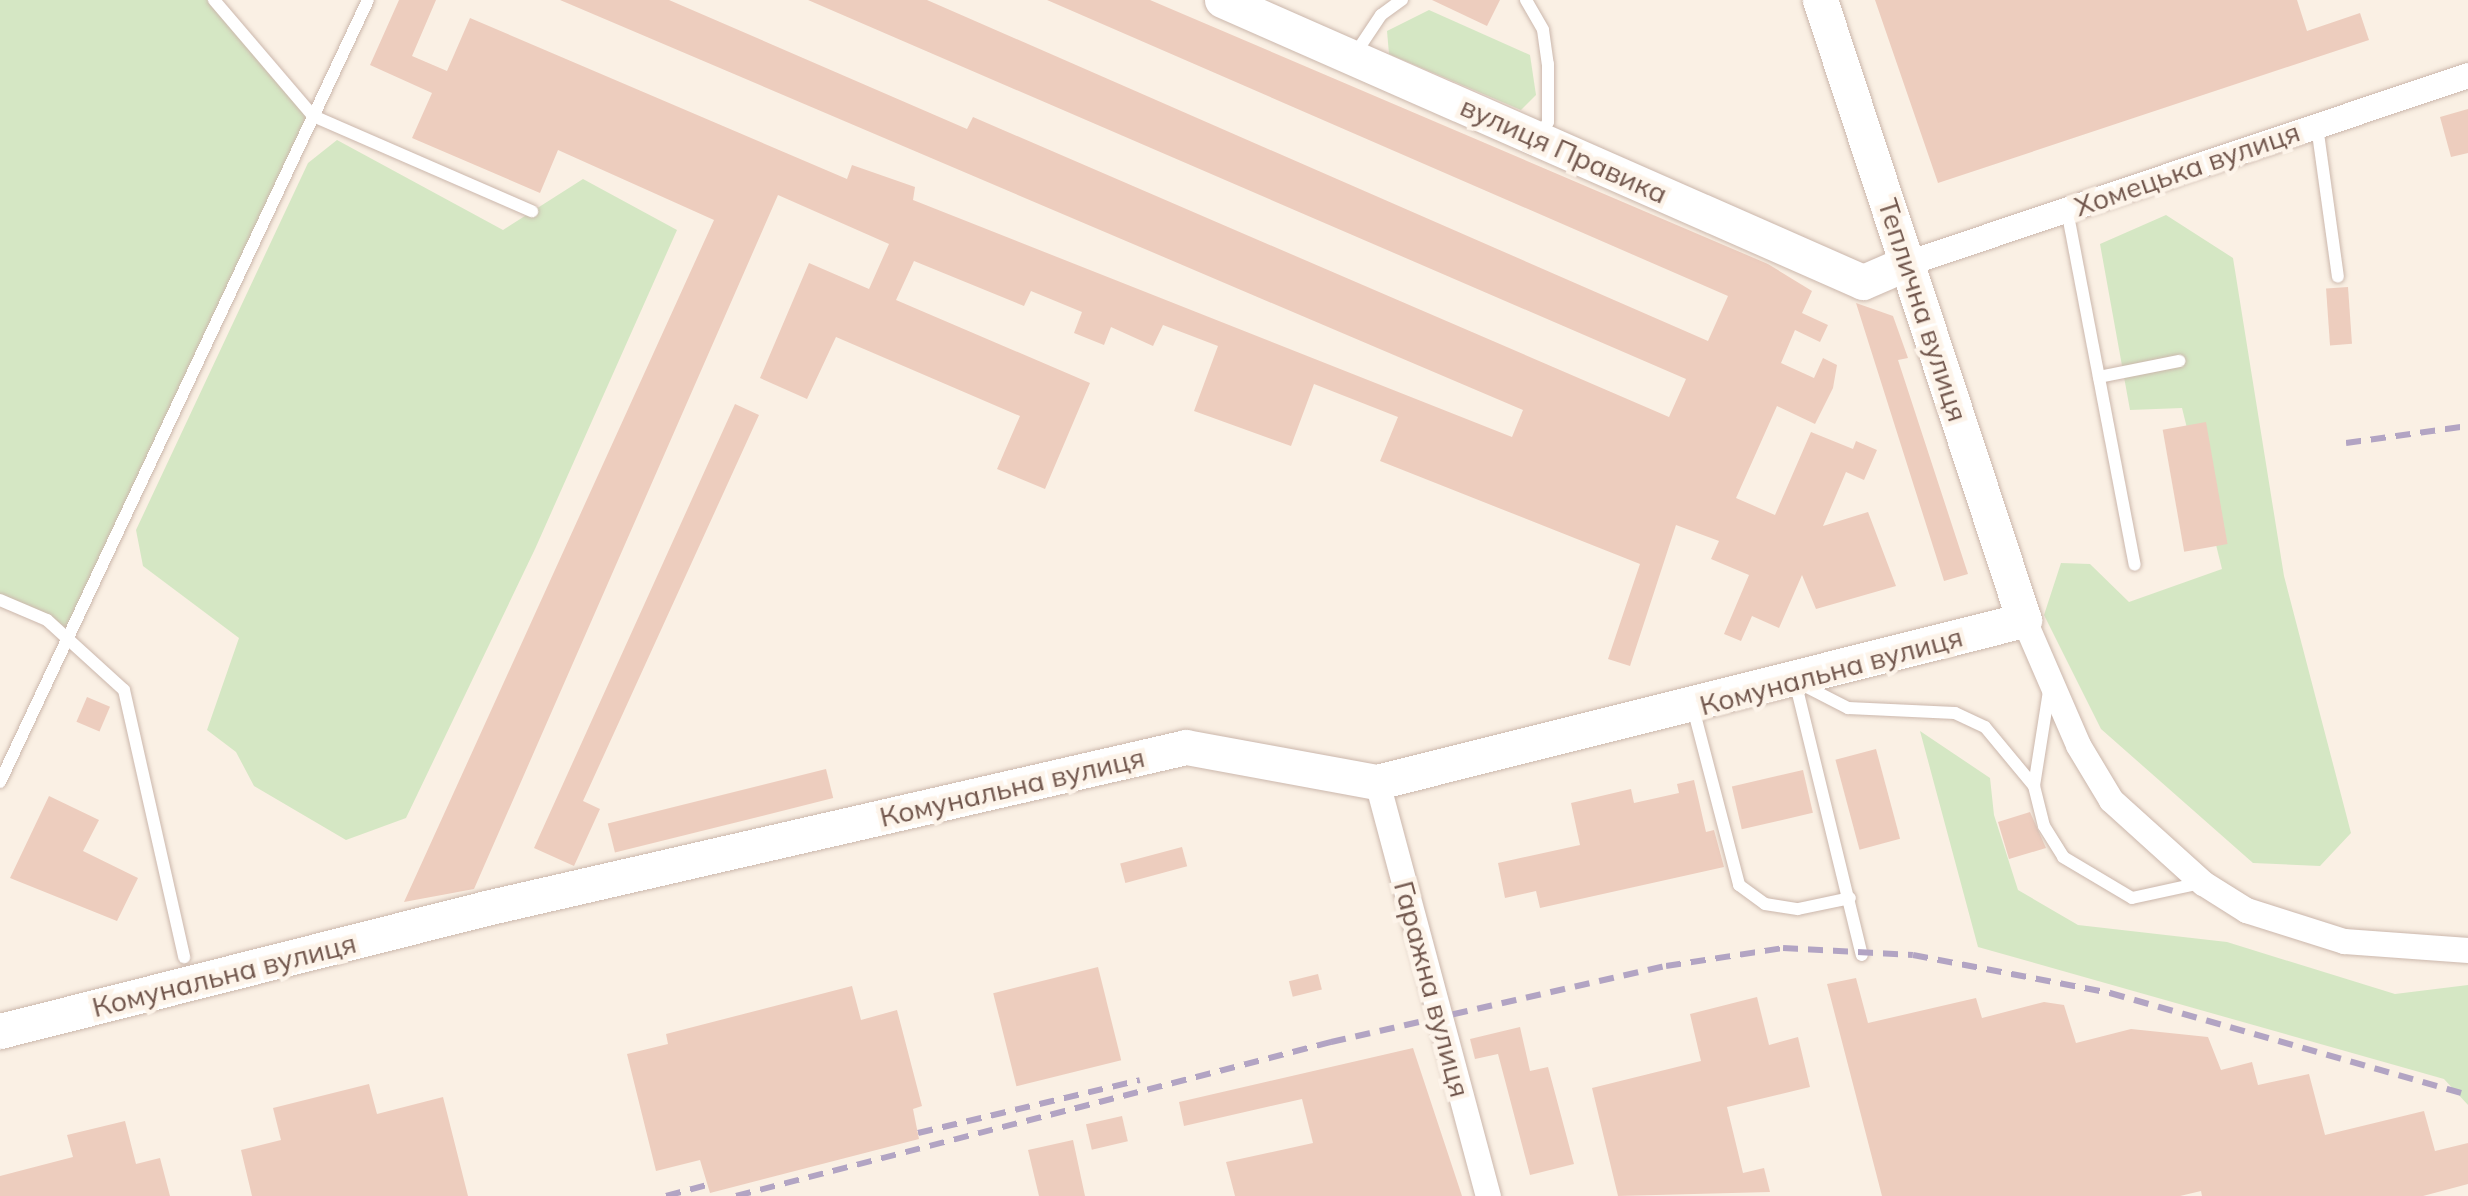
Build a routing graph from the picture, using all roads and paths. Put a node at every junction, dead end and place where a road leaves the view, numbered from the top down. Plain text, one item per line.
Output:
1 (214, 0) edge
2 (368, 0) edge
3 (1222, 0) edge
4 (1402, 0) edge
5 (1526, 0) edge
6 (1820, 0) edge
7 (1352, 58) junction
8 (2468, 75) edge
9 (313, 116) junction
10 (2317, 126) junction
11 (1538, 139) junction
12 (2067, 210) junction
13 (532, 211) dead end
14 (1907, 264) junction
15 (2338, 277) dead end
16 (2179, 361) dead end
17 (2099, 377) junction
18 (2135, 565) dead end
19 (0, 600) edge
20 (2024, 620) junction
21 (65, 639) junction
22 (1795, 681) junction
23 (2050, 683) junction
24 (1694, 708) junction
25 (4, 762) edge
26 (0, 782) edge
27 (1377, 782) junction
28 (2034, 786) junction
29 (2202, 883) junction
30 (1850, 898) junction
31 (2468, 950) edge
32 (1862, 954) dead end
33 (184, 957) dead end
34 (0, 1031) edge
35 (1488, 1196) edge

1 - 9 lane
2 - 9 lane
3 - 7 street, вулиця Правика
4 - 7 lane
5 - 11 lane
6 - 14 street, Теплична вулиця
7 - 11 street, вулиця Правика
8 - 10 street, Хомецька вулиця
9 - 13 lane
9 - 21 lane
10 - 12 street, Хомецька вулиця
10 - 15 lane
11 - 14 street, вулиця Правика
12 - 14 street, Хомецька вулиця
12 - 17 lane
14 - 20 street, Теплична вулиця
16 - 17 lane
17 - 18 lane
19 - 21 lane
20 - 22 street, Комунальна вулиця
20 - 23 street
21 - 25 lane
21 - 33 lane
22 - 24 street, Комунальна вулиця
22 - 28 lane
22 - 30 lane
23 - 28 lane
23 - 29 street
24 - 27 street, Комунальна вулиця
24 - 30 lane
25 - 26 lane
27 - 34 street, Комунальна вулиця
27 - 35 street, Гаражна вулиця
28 - 29 lane
29 - 31 street
30 - 32 lane

